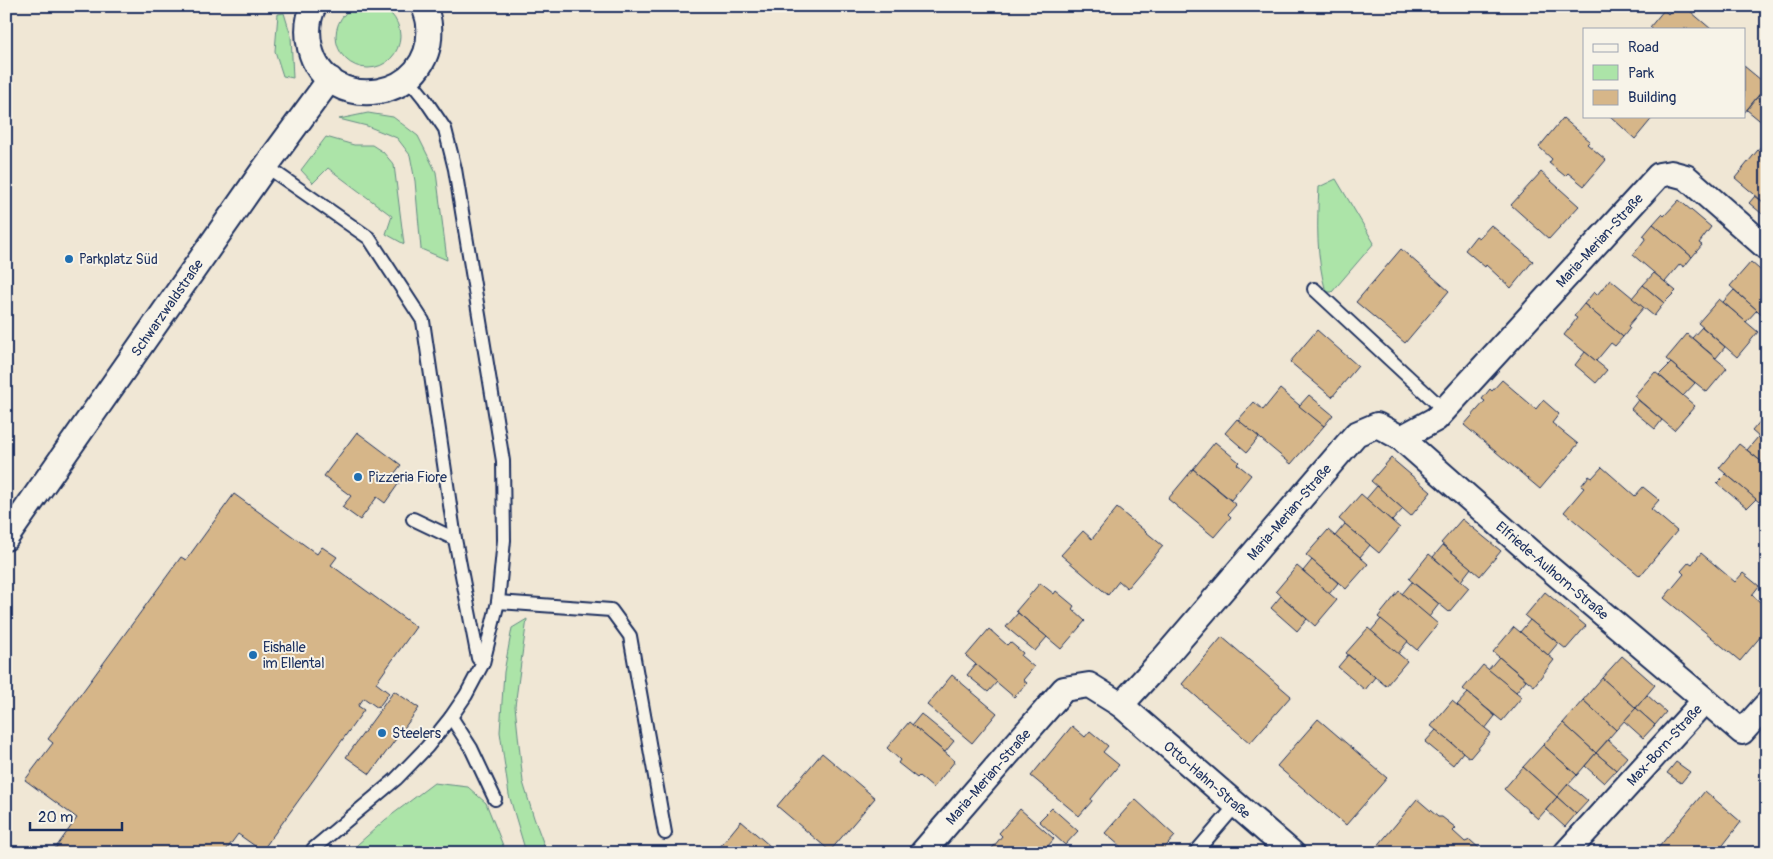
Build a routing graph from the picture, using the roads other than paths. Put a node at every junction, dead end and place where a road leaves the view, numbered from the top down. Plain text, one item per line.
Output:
1 (314, 6) edge
2 (424, 6) edge
3 (408, 78) junction
4 (330, 79) junction
5 (266, 166) junction
6 (1767, 248) edge
7 (1314, 289) dead end
8 (1444, 410) junction
9 (1401, 438) junction
10 (413, 518) dead end
11 (6, 538) edge
12 (455, 539) junction
13 (498, 602) junction
14 (483, 663) junction
15 (1704, 700) junction
16 (1767, 704) edge
17 (1121, 705) junction
18 (451, 717) junction
19 (495, 799) dead end
20 (1237, 804) junction
21 (665, 833) dead end
22 (314, 849) dead end
23 (922, 853) edge
24 (1195, 853) edge
25 (1292, 853) edge
26 (1566, 853) edge

1 - 4 street
2 - 3 street
3 - 4 street
3 - 13 lane
4 - 5 street, Schwarzwaldstraße
5 - 11 street, Schwarzwaldstraße
5 - 12 lane
6 - 8 street, Maria-Merian-Straße
7 - 8 lane
8 - 9 street, Maria-Merian-Straße
9 - 15 street, Elfriede-Aulhorn-Straße
9 - 17 street, Maria-Merian-Straße
10 - 12 lane
12 - 14 lane
13 - 14 lane
13 - 21 lane
14 - 18 lane
15 - 16 street, Max-Born-Straße
15 - 26 street, Max-Born-Straße
17 - 20 street, Otto-Hahn-Straße
17 - 23 street, Maria-Merian-Straße
18 - 19 lane
18 - 22 lane
20 - 24 lane
20 - 25 street, Otto-Hahn-Straße

